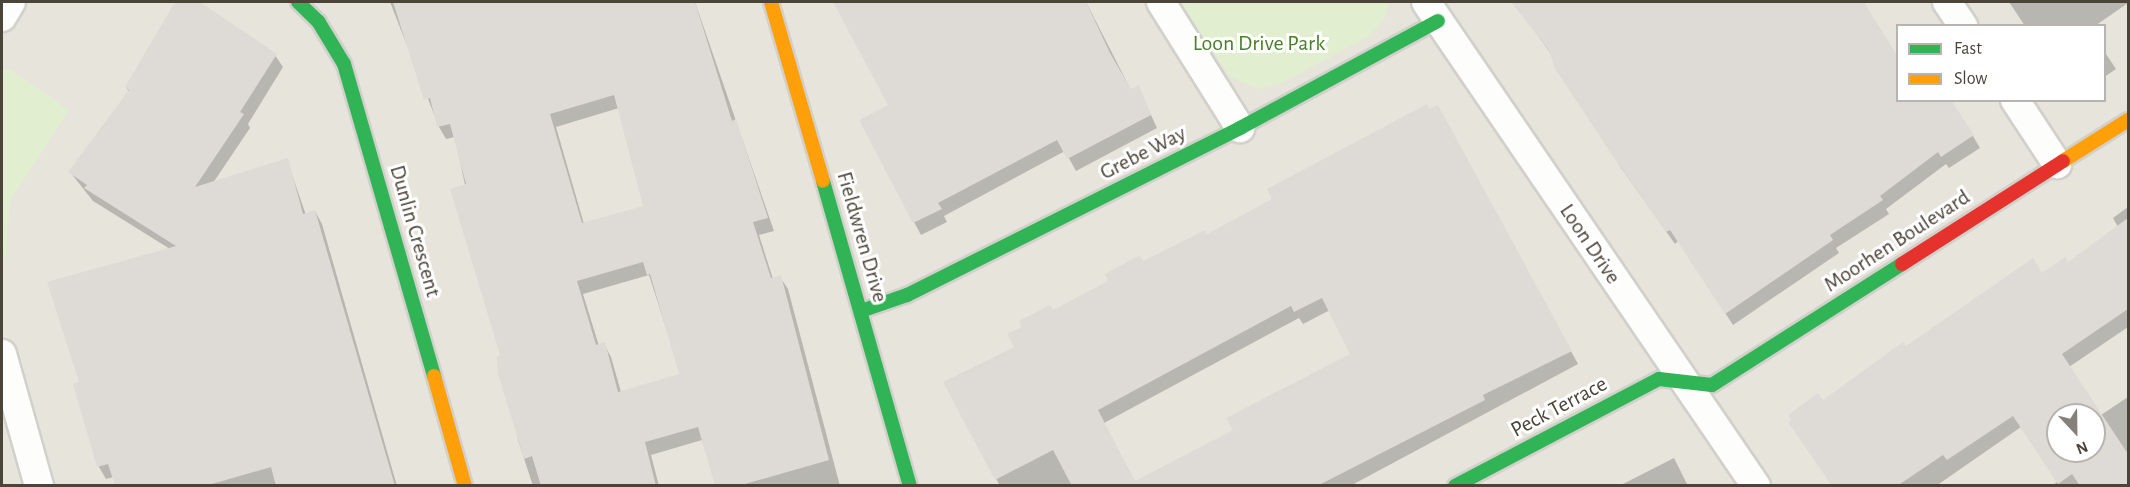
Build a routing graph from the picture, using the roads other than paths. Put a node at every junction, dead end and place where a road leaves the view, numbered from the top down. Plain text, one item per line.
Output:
1 (11, 2) edge
2 (298, 2) edge
3 (771, 2) edge
4 (1161, 2) edge
5 (1947, 2) edge
6 (1432, 11) edge
7 (2, 17) edge
8 (1963, 24) edge
9 (2015, 102) edge
10 (2128, 120) edge
11 (1240, 128) junction
12 (2057, 164) junction
13 (861, 311) junction
14 (2, 354) edge
15 (1685, 381) junction
16 (39, 486) edge
17 (465, 486) edge
18 (910, 486) edge
19 (1455, 486) edge
20 (1756, 486) edge

1 - 7 street
2 - 17 street, Dunlin Crescent
3 - 13 street, Fieldwren Drive
4 - 11 street
5 - 8 street
6 - 11 street, Grebe Way
6 - 15 street, Loon Drive
9 - 12 street
10 - 12 street, Moorhen Boulevard
11 - 13 street, Grebe Way
12 - 15 street, Moorhen Boulevard
13 - 18 street, Fieldwren Drive
14 - 16 street
15 - 19 street, Peck Terrace
15 - 20 street, Loon Drive

